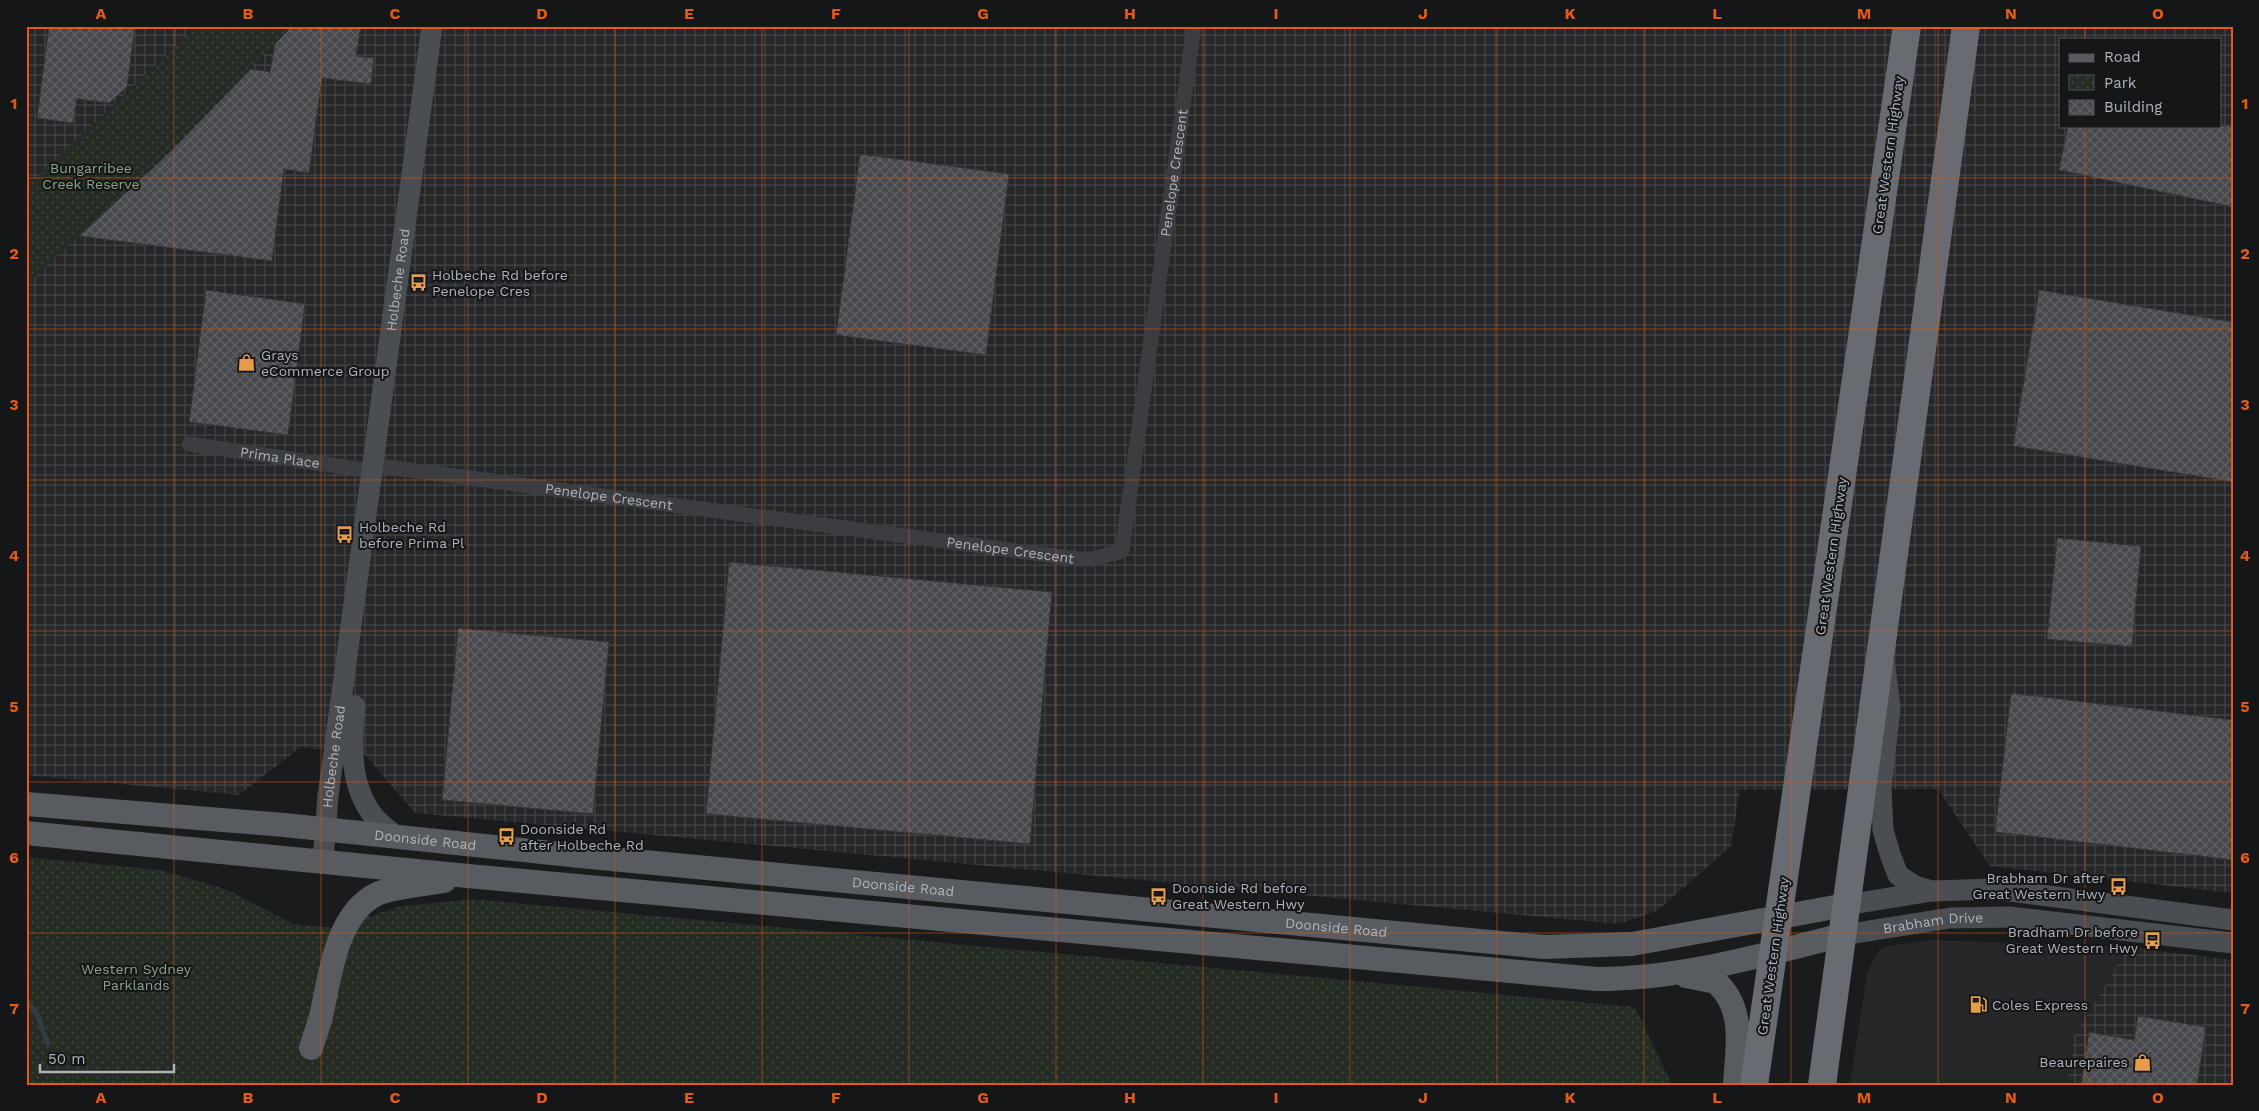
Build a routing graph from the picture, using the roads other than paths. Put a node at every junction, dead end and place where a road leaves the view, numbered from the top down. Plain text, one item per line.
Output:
1 (432, 26) edge
2 (1194, 26) edge
3 (1907, 26) edge
4 (1966, 26) edge
5 (189, 444) dead end
6 (372, 468) junction
7 (349, 652) junction
8 (1882, 652) junction
9 (26, 804) edge
10 (326, 829) junction
11 (26, 833) edge
12 (396, 836) junction
13 (323, 861) junction
14 (468, 876) junction
15 (1932, 892) junction
16 (1846, 905) junction
17 (1779, 917) junction
18 (2233, 920) edge
19 (1843, 935) junction
20 (2233, 943) edge
21 (1774, 952) junction
22 (1674, 975) junction
23 (311, 1048) dead end
24 (1735, 1085) edge
25 (1754, 1085) edge
26 (1822, 1085) edge

1 - 6 main road, Holbeche Road
2 - 6 street, Penelope Crescent
3 - 17 highway, Great Western Highway
4 - 8 highway
5 - 6 street, Prima Place
6 - 7 main road, Holbeche Road
7 - 10 main road, Holbeche Road
7 - 12 main road, Holbeche Road
8 - 15 main road
8 - 16 highway
9 - 10 main road, Doonside Road
10 - 12 main road, Doonside Road
10 - 13 main road, Holbeche Road
11 - 13 main road, Doonside Road
12 - 17 main road, Doonside Road
13 - 14 main road, Doonside Road
14 - 22 main road, Doonside Road
14 - 23 main road
15 - 16 main road, Brabham Drive
15 - 18 main road, Brabham Drive
16 - 17 main road, Doonside Road
16 - 19 highway
17 - 21 highway, Great Western Highway
19 - 20 main road, Brabham Drive
19 - 21 main road, Doonside Road
19 - 26 highway
21 - 22 main road, Doonside Road
21 - 25 highway, Great Western Highway
22 - 24 main road

